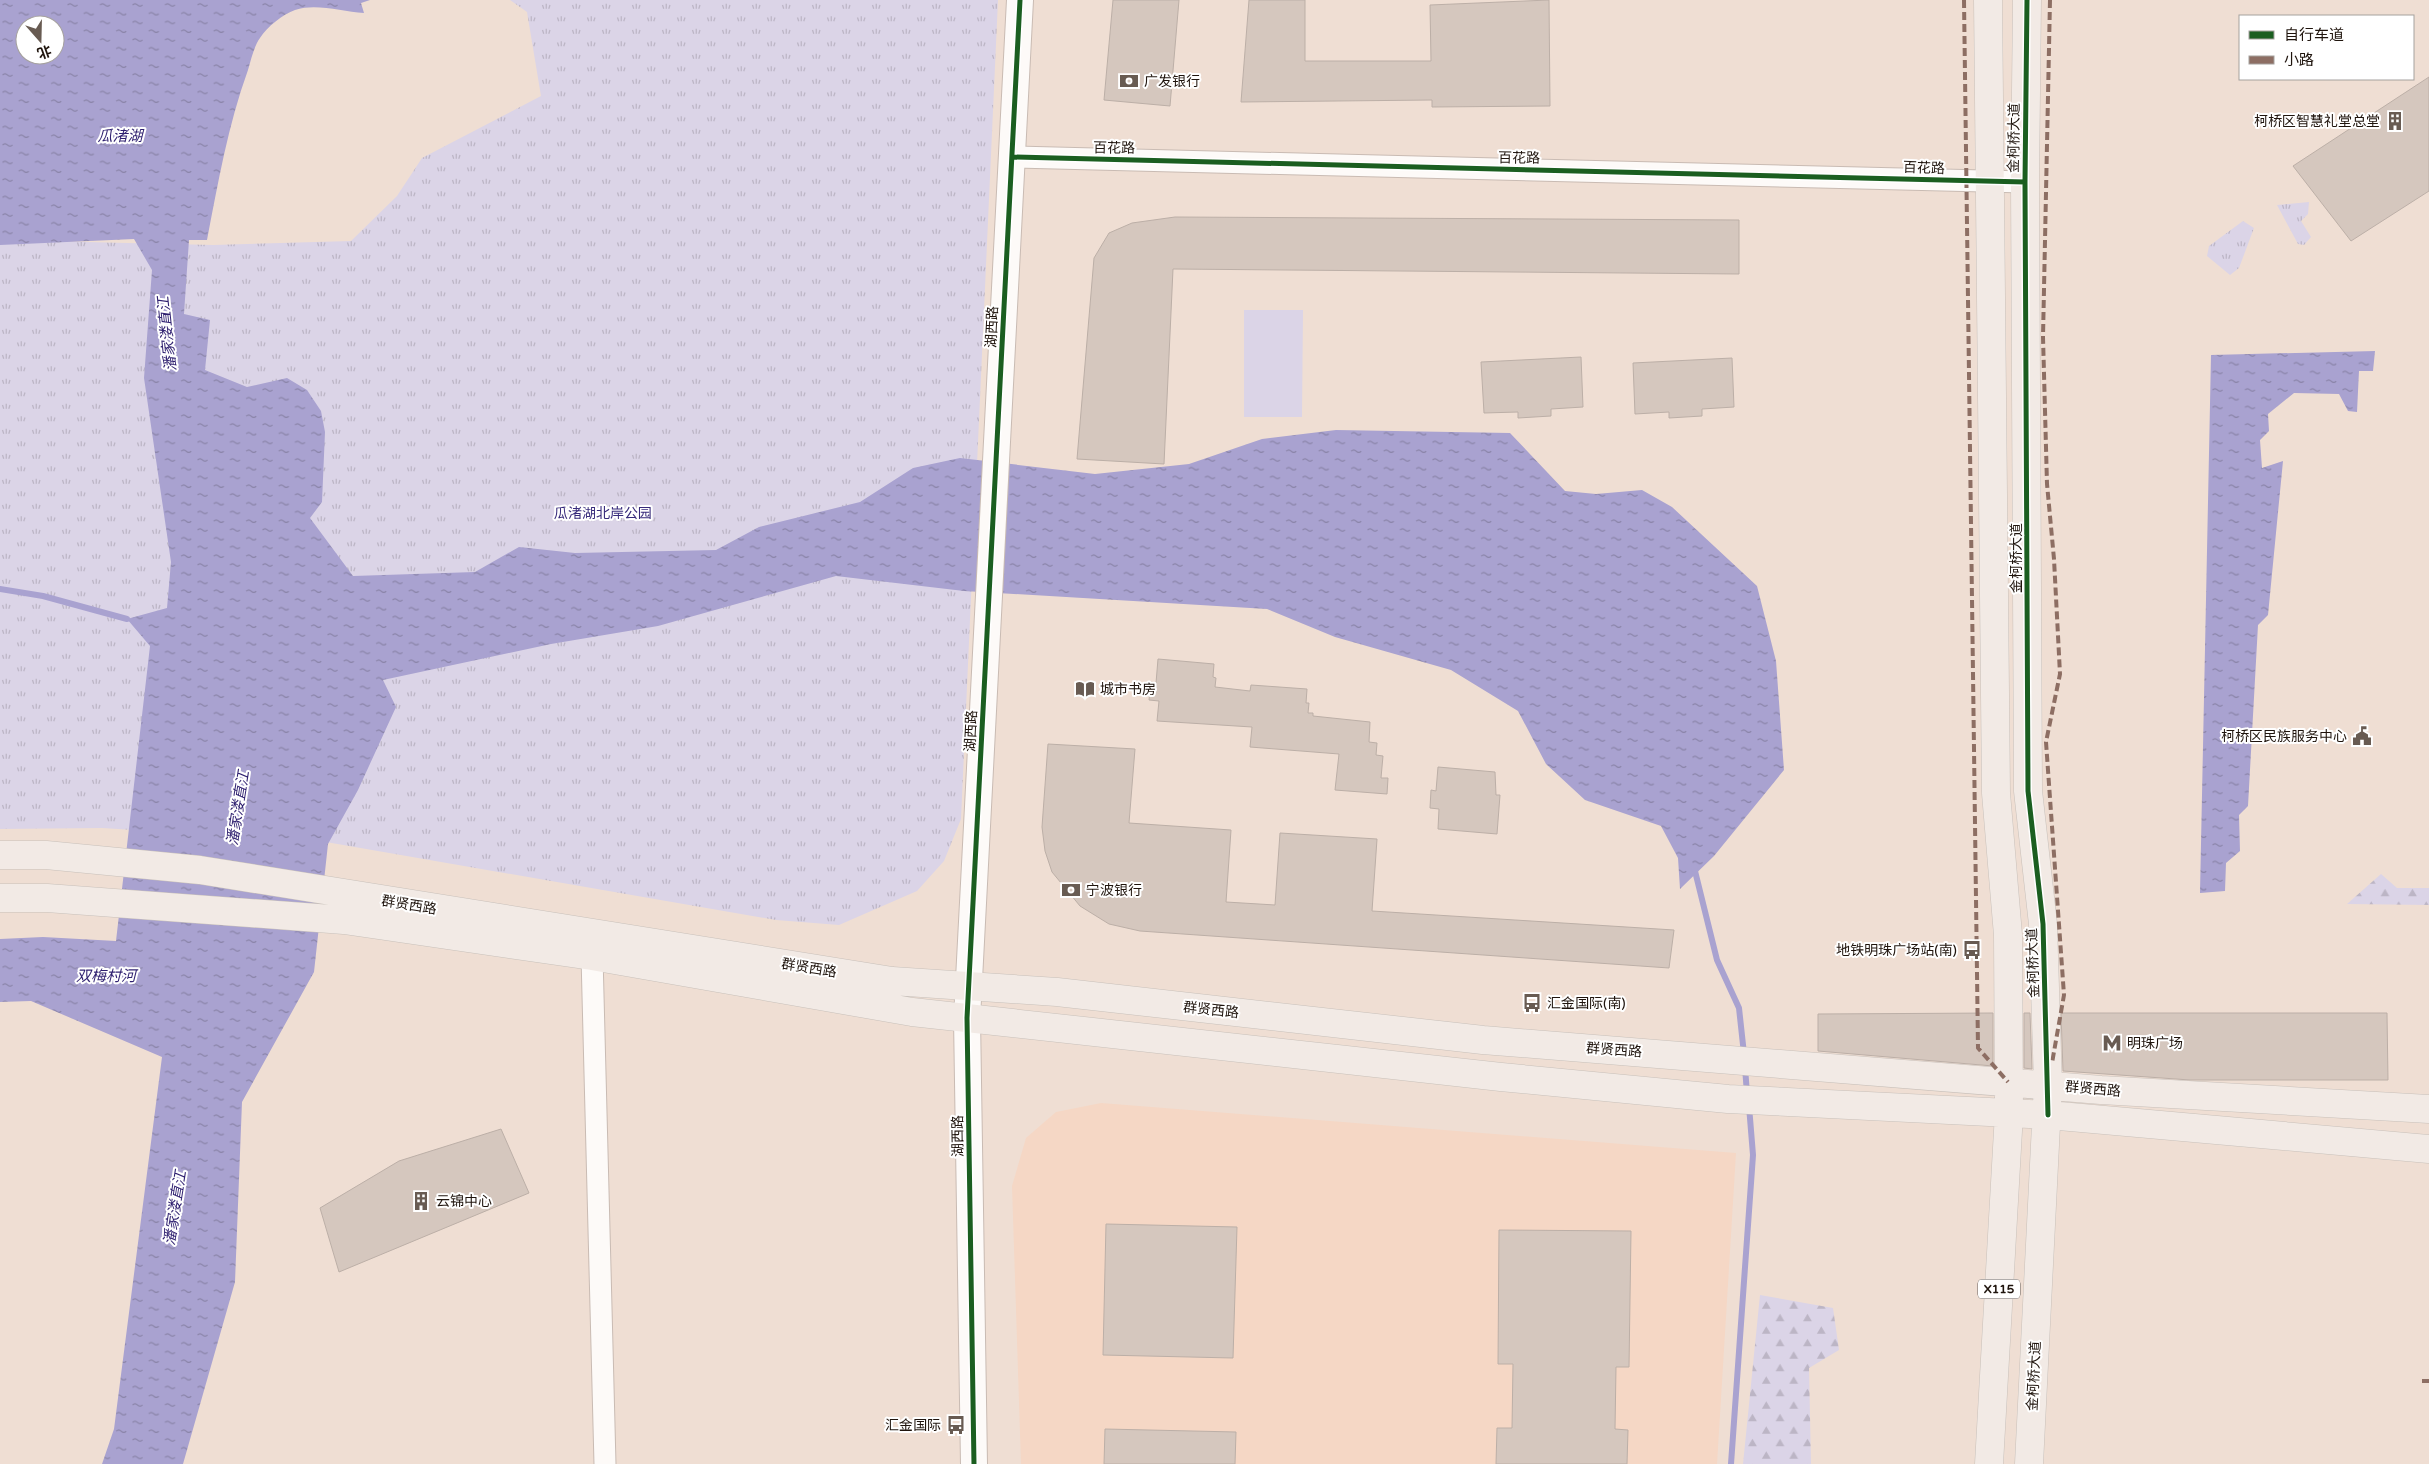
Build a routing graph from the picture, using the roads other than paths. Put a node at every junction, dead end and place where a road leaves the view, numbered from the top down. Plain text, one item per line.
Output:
1 (1020, 0) edge
2 (1988, 0) edge
3 (2027, 0) edge
4 (1012, 157) junction
5 (1990, 181) junction
6 (2025, 182) junction
7 (0, 855) edge
8 (0, 898) edge
9 (592, 956) junction
10 (968, 986) junction
11 (967, 1018) junction
12 (2008, 1082) junction
13 (2048, 1085) junction
14 (2429, 1109) edge
15 (2009, 1113) junction
16 (2048, 1115) junction
17 (2429, 1149) edge
18 (605, 1464) edge
19 (974, 1464) edge
20 (1989, 1464) edge
21 (2029, 1464) edge

1 - 4 street, 湖西路
2 - 5 main road, 金柯桥大道 / X115
3 - 6 main road, 金柯桥大道
4 - 5 street, 百花路
4 - 10 street, 湖西路
5 - 6 street, 百花路
5 - 12 main road, 金柯桥大道 / X115
6 - 13 main road, 金柯桥大道
7 - 10 main road, 群贤西路
8 - 9 main road, 群贤西路
9 - 11 main road, 群贤西路
9 - 18 street
10 - 11 street, 湖西路
10 - 12 main road, 群贤西路
11 - 15 main road, 群贤西路
11 - 19 street, 湖西路
12 - 13 main road, 群贤西路
12 - 15 main road, 金柯桥大道 / X115
13 - 14 main road, 群贤西路
13 - 16 main road, 金柯桥大道
15 - 16 main road, 群贤西路
15 - 20 main road, 金柯桥大道 / X115
16 - 17 main road, 群贤西路
16 - 21 main road, 金柯桥大道 / X115

